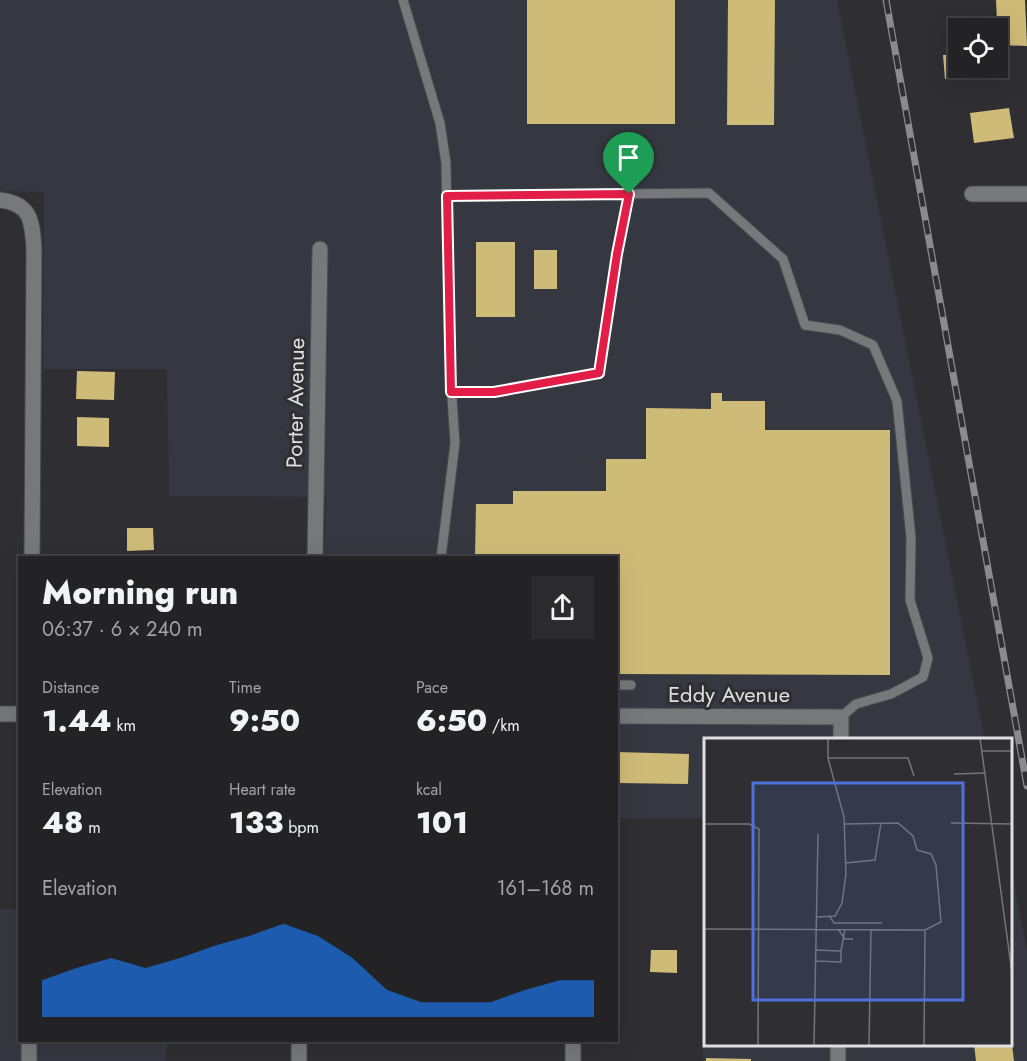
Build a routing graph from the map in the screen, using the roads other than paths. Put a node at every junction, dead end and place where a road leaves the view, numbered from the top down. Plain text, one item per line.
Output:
1 (403, 0) edge
2 (629, 194) junction
3 (972, 194) dead end
4 (1027, 194) edge
5 (447, 196) junction
6 (0, 200) edge
7 (320, 249) dead end
8 (451, 392) junction
9 (32, 556) edge
10 (315, 556) edge
11 (441, 556) edge
12 (618, 685) edge
13 (630, 685) dead end
14 (0, 714) edge
15 (18, 714) edge
16 (618, 716) edge
17 (841, 717) junction
18 (841, 738) edge
19 (29, 1042) edge
20 (299, 1042) edge
21 (573, 1042) edge
22 (28, 1061) edge
23 (299, 1061) edge
24 (573, 1061) edge

1 - 5 lane
2 - 5 lane
2 - 8 lane
2 - 17 lane
3 - 4 street
5 - 8 lane
6 - 9 street
7 - 10 street, Porter Avenue
8 - 11 lane
12 - 13 lane
14 - 15 street
16 - 17 street, Eddy Avenue
17 - 18 street
19 - 22 street
20 - 23 street
21 - 24 street

